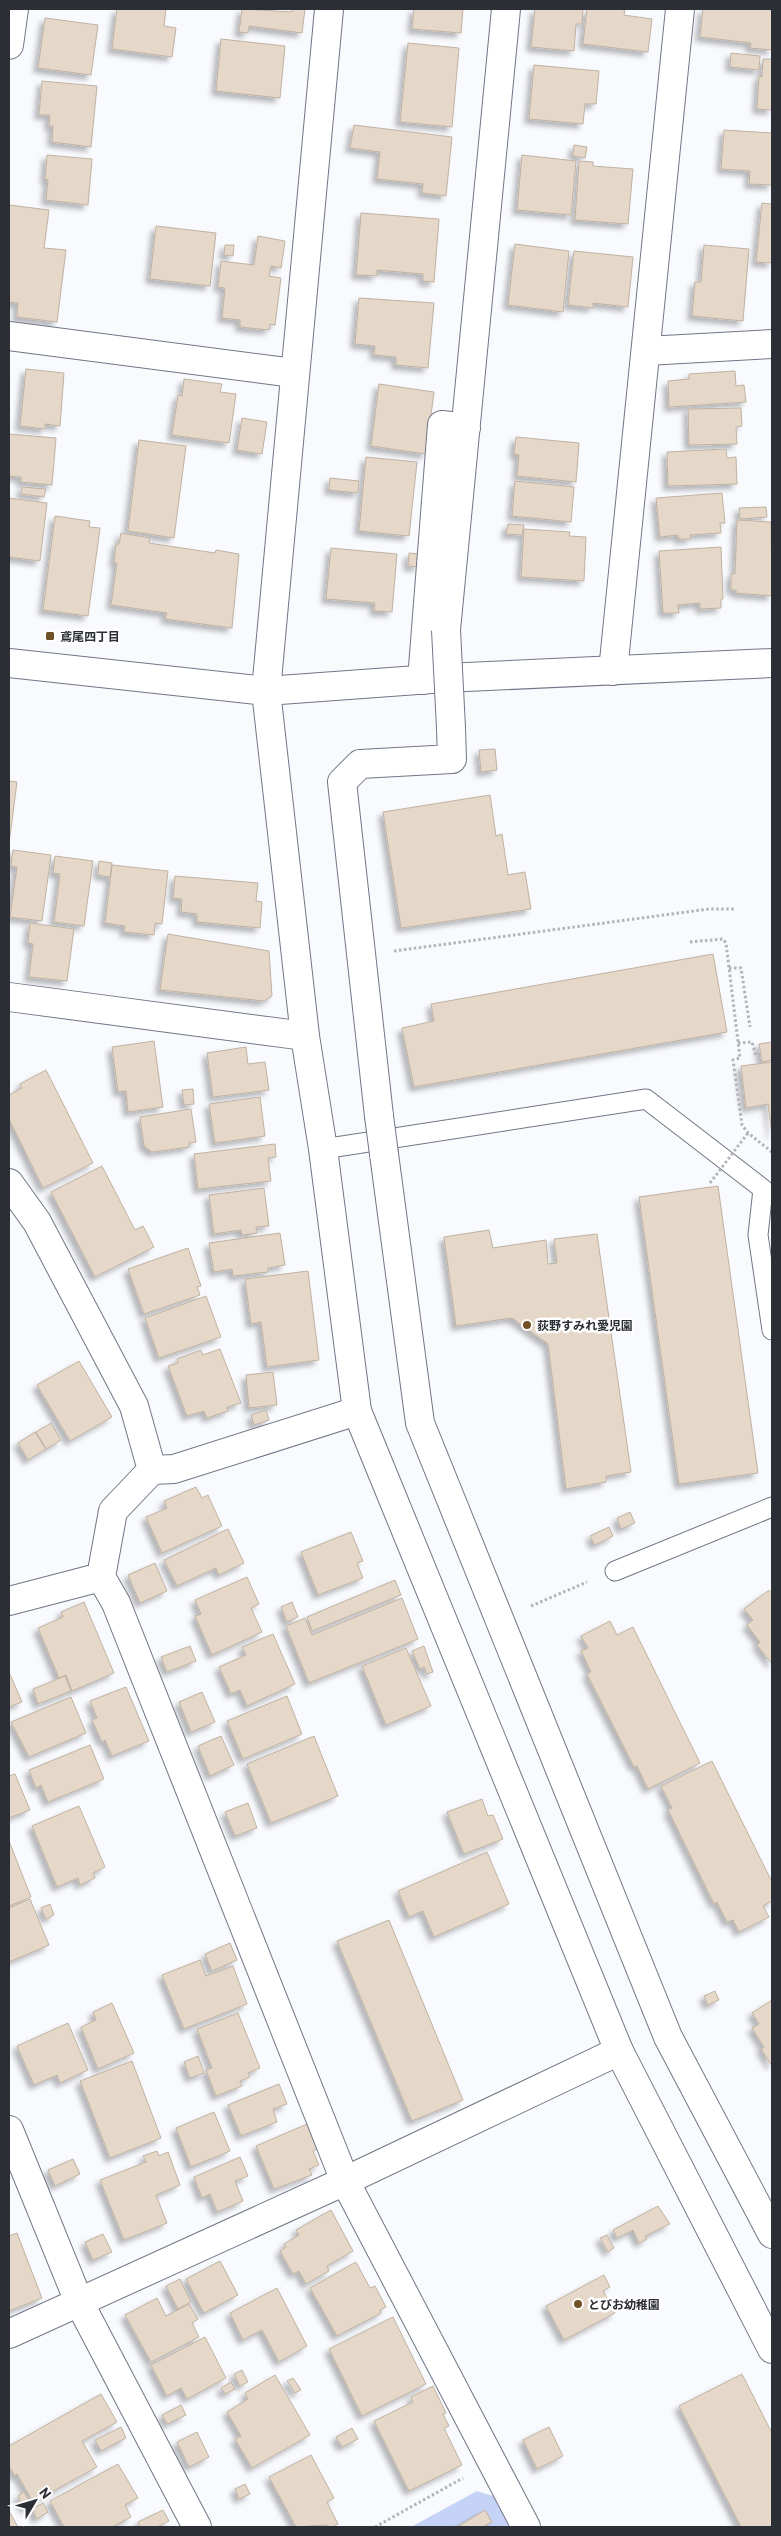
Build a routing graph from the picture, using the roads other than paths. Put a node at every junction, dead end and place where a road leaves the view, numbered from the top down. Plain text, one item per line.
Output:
1 (14, 9) edge
2 (329, 9) edge
3 (506, 9) edge
4 (680, 9) edge
5 (9, 45) edge
6 (9, 336) edge
7 (772, 344) edge
8 (646, 351) junction
9 (294, 373) junction
10 (466, 428) junction
11 (9, 663) edge
12 (772, 664) edge
13 (613, 671) junction
14 (422, 680) junction
15 (266, 691) junction
16 (9, 997) edge
17 (305, 1036) junction
18 (323, 1149) junction
19 (9, 1183) edge
20 (768, 1192) edge
21 (772, 1330) edge
22 (357, 1412) junction
23 (152, 1470) junction
24 (772, 1506) edge
25 (615, 1571) road end
26 (101, 1577) junction
27 (9, 1602) edge
28 (619, 2051) junction
29 (9, 2130) edge
30 (345, 2181) junction
31 (772, 2234) edge
32 (79, 2302) junction
33 (9, 2334) edge
34 (772, 2349) edge
35 (196, 2527) edge
36 (526, 2527) edge

1 - 5 street
2 - 9 street
3 - 10 street
4 - 8 street
6 - 9 street
7 - 8 street
8 - 13 street
9 - 15 street
10 - 14 street
10 - 31 street, bridge
11 - 15 street
12 - 13 street
13 - 14 street
14 - 15 street
15 - 17 street
16 - 17 street
17 - 18 street
18 - 20 lane
18 - 22 street
19 - 23 street
20 - 21 lane
22 - 23 street
22 - 28 street
23 - 26 street
24 - 25 lane
26 - 27 street
26 - 30 street
28 - 30 street
28 - 34 street
29 - 32 street
30 - 32 street
30 - 36 street
32 - 33 street
32 - 35 street

